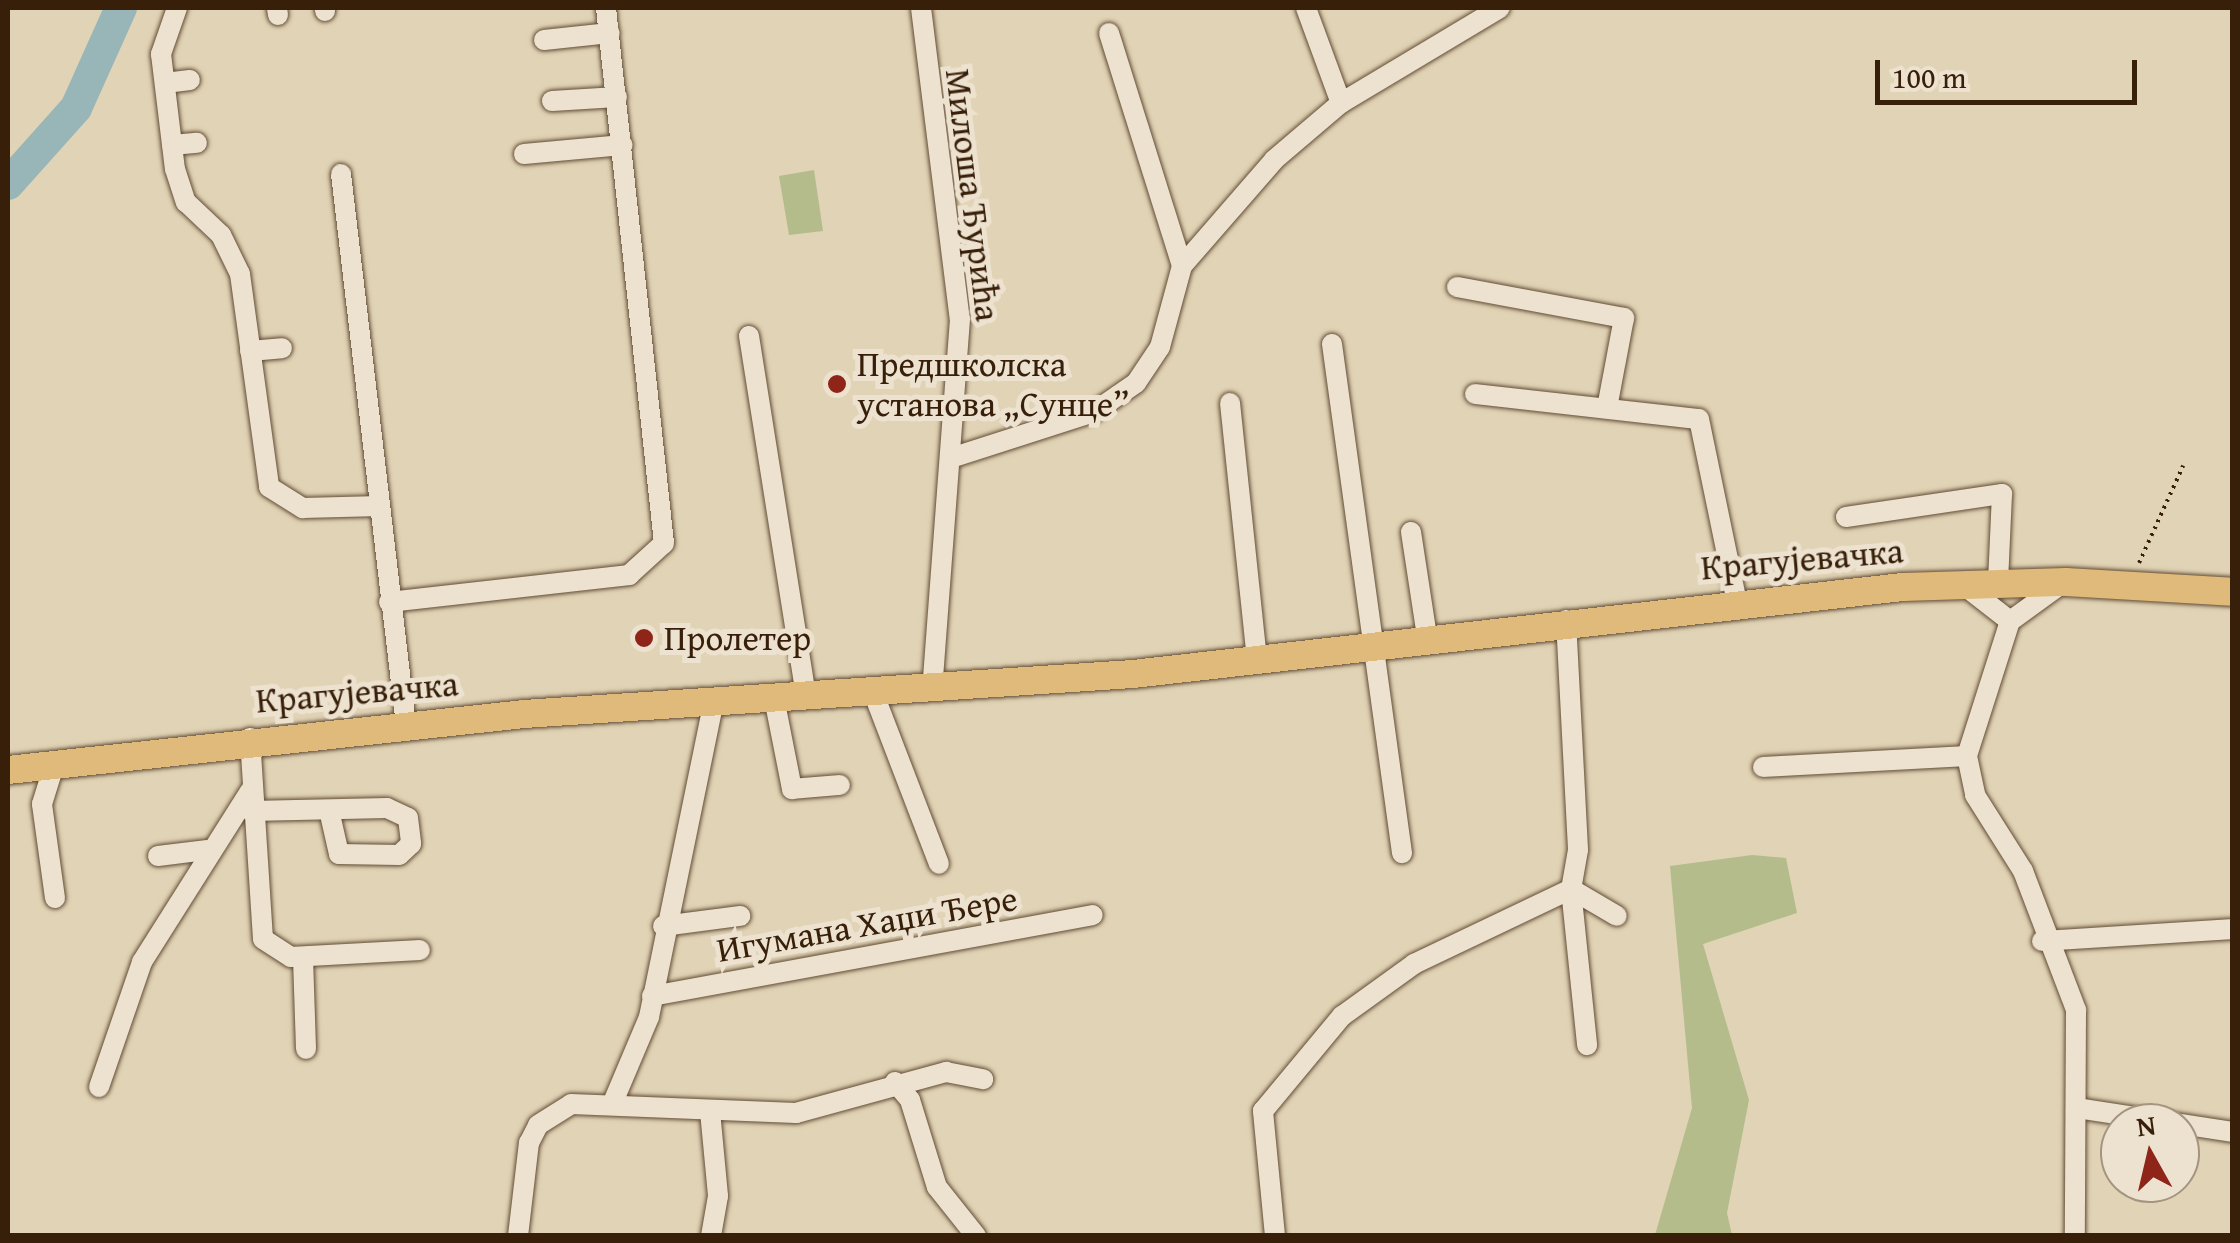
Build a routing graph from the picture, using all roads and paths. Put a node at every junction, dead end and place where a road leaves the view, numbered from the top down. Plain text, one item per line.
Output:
1 (177, 8) edge
2 (606, 8) edge
3 (920, 8) edge
4 (1306, 8) edge
5 (1500, 8) edge
6 (610, 33) junction
7 (1109, 33) dead end
8 (544, 40) dead end
9 (190, 80) dead end
10 (165, 83) junction
11 (617, 97) junction
12 (552, 102) dead end
13 (1340, 103) junction
14 (197, 143) dead end
15 (172, 145) junction
16 (622, 145) junction
17 (524, 154) dead end
18 (341, 174) dead end
19 (1182, 266) junction
20 (1456, 287) dead end
21 (749, 336) dead end
22 (360, 340) junction
23 (337, 341) dead end
24 (1332, 344) dead end
25 (282, 348) dead end
26 (250, 351) junction
27 (1476, 394) dead end
28 (1230, 403) dead end
29 (1608, 408) junction
30 (954, 456) junction
31 (2183, 466) dead end
32 (380, 506) junction
33 (1846, 517) dead end
34 (1412, 532) dead end
35 (2066, 582) junction
36 (1960, 584) junction
37 (1998, 584) junction
38 (2129, 586) junction
39 (2232, 592) edge
40 (389, 602) junction
41 (1737, 602) junction
42 (1566, 620) junction
43 (2010, 621) junction
44 (1427, 636) junction
45 (1379, 643) junction
46 (1257, 658) junction
47 (932, 688) junction
48 (873, 692) junction
49 (806, 697) junction
50 (774, 698) junction
51 (714, 699) junction
52 (406, 725) junction
53 (250, 738) junction
54 (1967, 756) junction
55 (56, 762) junction
56 (1763, 767) dead end
57 (8, 770) edge
58 (840, 786) dead end
59 (250, 801) junction
60 (329, 810) dead end
61 (206, 850) junction
62 (1402, 852) dead end
63 (158, 856) dead end
64 (940, 864) dead end
65 (1571, 889) junction
66 (55, 898) dead end
67 (1093, 915) dead end
68 (740, 916) dead end
69 (1616, 916) dead end
70 (663, 926) junction
71 (2232, 929) edge
72 (2042, 941) junction
73 (420, 950) dead end
74 (303, 958) junction
75 (652, 996) junction
76 (1587, 1045) dead end
77 (306, 1050) dead end
78 (983, 1079) dead end
79 (895, 1082) junction
80 (99, 1087) dead end
81 (614, 1100) junction
82 (2076, 1108) junction
83 (710, 1112) junction
84 (2232, 1132) edge
85 (518, 1236) edge
86 (711, 1236) edge
87 (976, 1236) edge
88 (1275, 1236) edge
89 (2074, 1236) edge

1 - 10 street
2 - 6 street
3 - 30 street, Милоша Ђурића
4 - 13 street
5 - 13 street
6 - 8 street
6 - 11 street
7 - 19 street
9 - 10 street
10 - 15 street
11 - 12 street
11 - 16 street
13 - 19 street
14 - 15 street
15 - 26 street
16 - 17 street
16 - 40 street
18 - 22 street
19 - 30 street
20 - 29 street
21 - 49 street
22 - 23 street
22 - 32 street
24 - 45 street
25 - 26 street
26 - 32 street
27 - 29 street
28 - 46 street
29 - 41 street
30 - 47 street, Милоша Ђурића
31 - 38 path
32 - 40 street
33 - 37 street
34 - 44 street
35 - 37 main road, Крагујевачка
35 - 38 main road, Крагујевачка
35 - 43 street
36 - 37 main road, Крагујевачка
36 - 41 main road, Крагујевачка
36 - 43 street
38 - 39 main road, Крагујевачка
40 - 52 street
41 - 42 main road, Крагујевачка
42 - 44 main road, Крагујевачка
42 - 65 street
43 - 54 street
44 - 45 main road, Крагујевачка
45 - 46 main road, Крагујевачка
45 - 62 street
46 - 47 main road, Крагујевачка
47 - 48 main road, Крагујевачка
48 - 49 main road, Крагујевачка
48 - 64 street
49 - 50 main road, Крагујевачка
50 - 51 main road, Крагујевачка
50 - 58 street
51 - 52 main road, Крагујевачка
51 - 70 street
52 - 53 main road, Крагујевачка
53 - 55 main road, Крагујевачка
53 - 59 street
54 - 56 street
54 - 72 street
55 - 57 main road, Крагујевачка
55 - 66 street
59 - 60 street
59 - 61 street
59 - 74 street
61 - 63 street
61 - 80 street
65 - 69 street
65 - 76 street
65 - 88 street
67 - 75 street, Игумана Хаџи Ђере
68 - 70 street
70 - 75 street
71 - 72 street
72 - 82 street
73 - 74 street
74 - 77 street
75 - 81 street
78 - 79 street
79 - 83 street
79 - 87 street
81 - 83 street
81 - 85 street
82 - 84 street
82 - 89 street
83 - 86 street

